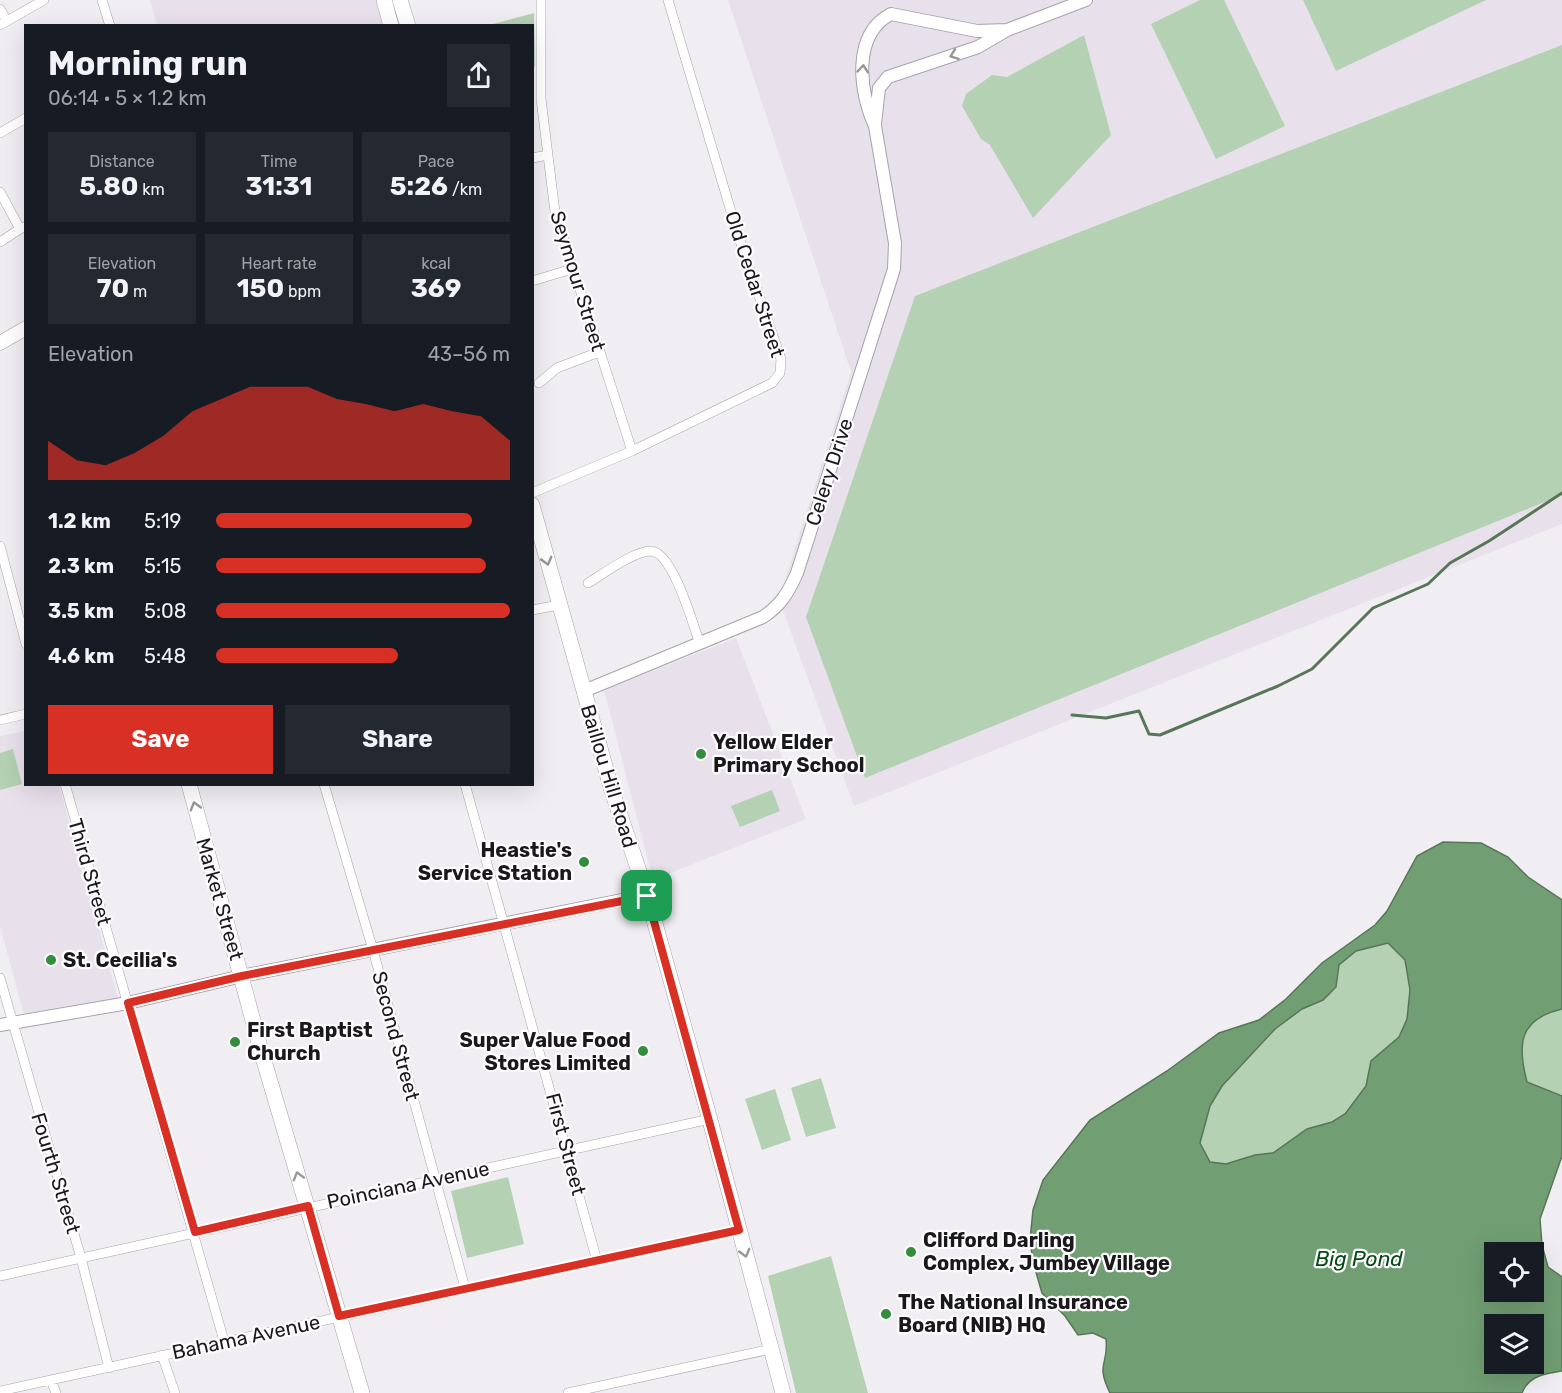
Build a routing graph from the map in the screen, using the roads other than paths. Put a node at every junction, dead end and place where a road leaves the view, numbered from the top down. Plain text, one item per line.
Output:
1 (44, 0) edge
2 (102, 0) edge
3 (384, 0) edge
4 (400, 0) edge
5 (541, 0) edge
6 (668, 0) edge
7 (1086, 0) edge
8 (0, 9) edge
9 (4, 23) edge
10 (109, 24) edge
11 (390, 24) edge
12 (407, 24) edge
13 (1007, 30) junction
14 (24, 119) edge
15 (875, 126) junction
16 (0, 133) edge
17 (548, 155) junction
18 (534, 158) edge
19 (0, 192) edge
20 (23, 228) edge
21 (0, 242) edge
22 (572, 269) junction
23 (534, 280) edge
24 (24, 329) edge
25 (0, 344) edge
26 (599, 352) junction
27 (539, 383) dead end
28 (632, 451) junction
29 (534, 492) edge
30 (534, 512) edge
31 (0, 546) edge
32 (588, 583) dead end
33 (559, 605) junction
34 (534, 610) edge
35 (24, 636) edge
36 (700, 644) junction
37 (584, 691) junction
38 (24, 714) edge
39 (0, 720) edge
40 (66, 786) edge
41 (190, 786) edge
42 (325, 786) edge
43 (466, 786) edge
44 (647, 896) junction
45 (505, 924) junction
46 (373, 950) junction
47 (242, 976) junction
48 (0, 978) edge
49 (128, 1003) junction
50 (6, 1024) edge
51 (710, 1119) junction
52 (568, 1152) junction
53 (435, 1179) junction
54 (308, 1206) junction
55 (739, 1230) junction
56 (195, 1232) junction
57 (81, 1258) junction
58 (597, 1261) junction
59 (0, 1276) edge
60 (465, 1288) junction
61 (339, 1316) junction
62 (224, 1341) junction
63 (771, 1349) junction
64 (162, 1355) junction
65 (110, 1368) junction
66 (51, 1380) junction
67 (0, 1389) edge
68 (56, 1393) edge
69 (175, 1393) edge
70 (362, 1393) edge
71 (568, 1393) edge
72 (783, 1393) edge

1 - 9 street
2 - 10 street
3 - 11 main road
4 - 12 main road
5 - 17 street, Seymour Street
6 - 28 street, Old Cedar Street
7 - 13 street, Celery Drive
8 - 9 street
13 -> 15 street, Celery Drive
15 -> 13 street, Celery Drive
14 - 16 street
15 - 36 street, Celery Drive
17 - 18 street
17 - 22 street, Seymour Street
19 - 20 street
20 - 21 street
22 - 23 street
22 - 26 street, Seymour Street
24 - 25 main road
26 - 27 street
26 - 28 street, Seymour Street
28 - 29 street, Old Cedar Street
30 -> 33 main road, Baillou Hill Road
31 - 35 street
32 - 36 street
33 - 34 street
33 - 37 main road, Baillou Hill Road
36 - 37 street, Celery Drive
37 - 44 main road, Baillou Hill Road
38 - 39 street
40 - 49 street, Third Street
47 -> 41 main road, Market Street
42 - 46 street, Second Street
43 - 45 street, First Street
44 - 45 street
44 - 51 main road, Baillou Hill Road
45 - 46 street
45 - 52 street, First Street
46 - 47 street
46 - 53 street, Second Street
47 - 49 street
54 -> 47 main road, Market Street
48 - 50 street, Fourth Street
49 - 50 street
49 - 56 street, Third Street
50 - 57 street, Fourth Street
51 - 52 street, Poinciana Avenue
51 - 55 main road, Baillou Hill Road
52 - 53 street, Poinciana Avenue
52 - 58 street, First Street
53 - 54 street, Poinciana Avenue
53 - 60 street, Second Street
54 - 56 street, Poinciana Avenue
54 - 61 main road, Market Street
55 - 58 street, Bahama Avenue
55 -> 63 main road, Baillou Hill Road
56 - 57 street, Poinciana Avenue
56 - 62 street, Third Street
57 - 59 street, Poinciana Avenue
57 - 65 street, Fourth Street
58 - 60 street, Bahama Avenue
60 - 61 street, Bahama Avenue
61 - 62 street, Bahama Avenue
61 - 70 main road, Market Street
62 - 64 street, Bahama Avenue
63 - 71 street
63 - 72 main road, Baillou Hill Road
64 - 65 street, Bahama Avenue
64 - 69 street
65 - 66 street, Bahama Avenue
66 - 67 street, Bahama Avenue
66 - 68 street

